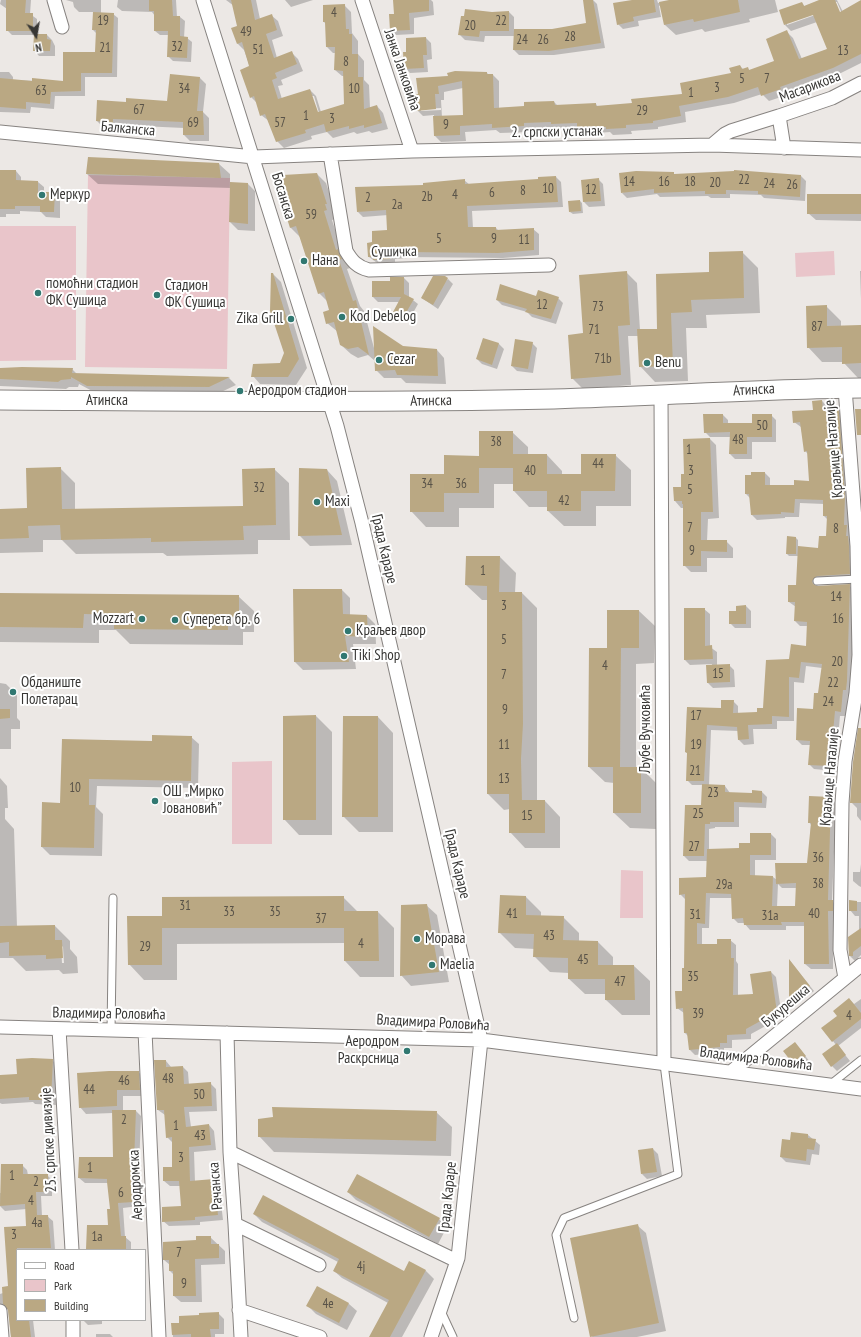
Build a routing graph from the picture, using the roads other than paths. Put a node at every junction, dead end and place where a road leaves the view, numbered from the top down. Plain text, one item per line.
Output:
1 (54, 0) edge
2 (203, 0) edge
3 (362, 0) edge
4 (62, 27) dead end
5 (861, 83) edge
6 (779, 116) junction
7 (0, 132) edge
8 (712, 145) junction
9 (784, 148) junction
10 (861, 150) edge
11 (412, 151) junction
12 (330, 154) junction
13 (254, 157) junction
14 (549, 265) dead end
15 (853, 388) edge
16 (661, 395) junction
17 (0, 400) edge
18 (330, 402) junction
19 (859, 579) junction
20 (817, 581) dead end
21 (113, 898) dead end
22 (861, 965) edge
23 (845, 978) junction
24 (0, 1027) edge
25 (60, 1029) junction
26 (111, 1031) junction
27 (145, 1031) junction
28 (227, 1033) junction
29 (481, 1040) junction
30 (861, 1060) edge
31 (664, 1064) junction
32 (732, 1071) junction
33 (831, 1084) junction
34 (861, 1089) edge
35 (230, 1152) junction
36 (235, 1224) junction
37 (72, 1249) edge
38 (457, 1261) junction
39 (320, 1265) dead end
40 (440, 1309) junction
41 (239, 1310) junction
42 (0, 1311) edge
43 (574, 1318) dead end
44 (73, 1321) edge
45 (2, 1337) edge
46 (73, 1337) edge
47 (159, 1337) edge
48 (241, 1337) edge
49 (320, 1337) edge
50 (431, 1337) edge
51 (453, 1337) edge

1 - 4 street
2 - 13 street, Босанска
3 - 11 street, Јанка Јанковића
5 - 6 street, Масарикова
6 - 8 street
6 - 9 street, Масарикова
7 - 13 street, Балканска
8 - 9 street, 2. српски устанак
8 - 11 street, 2. српски устанак
9 - 10 street, 2. српски устанак
11 - 12 street, 2. српски устанак
12 - 13 street, 2. српски устанак
12 - 14 street, Сушичка
13 - 18 street, Босанска
15 - 16 street, Атинска
15 - 19 street, Краљице Наталије
16 - 18 street, Атинска
16 - 31 street, Љубе Вучковића
17 - 18 street, Атинска
18 - 29 street, Града Караре
19 - 20 lane
19 - 23 street, Краљице Наталије
21 - 26 lane
22 - 23 street, Букурешка
23 - 32 street, Букурешка
24 - 25 street, Владимира Роловића
25 - 26 street, Владимира Роловића
25 - 37 street, 25. српске дивизије
26 - 27 street, Владимира Роловића
27 - 28 street, Владимира Роловића
27 - 47 street, Аеродромска
28 - 29 street, Владимира Роловића
28 - 35 street, Рачанска
29 - 31 street, Владимира Роловића
29 - 38 street, Града Караре
30 - 33 lane
31 - 32 street, Владимира Роловића
31 - 43 lane
32 - 33 street, Владимира Роловића
33 - 34 street, Владимира Роловића
35 - 36 street, Рачанска
35 - 38 street
36 - 39 street
36 - 41 street, Рачанска
38 - 40 street, Града Караре
40 - 50 street, Града Караре
40 - 51 lane
41 - 48 street, Рачанска
41 - 49 street
42 - 45 street
44 - 46 street

